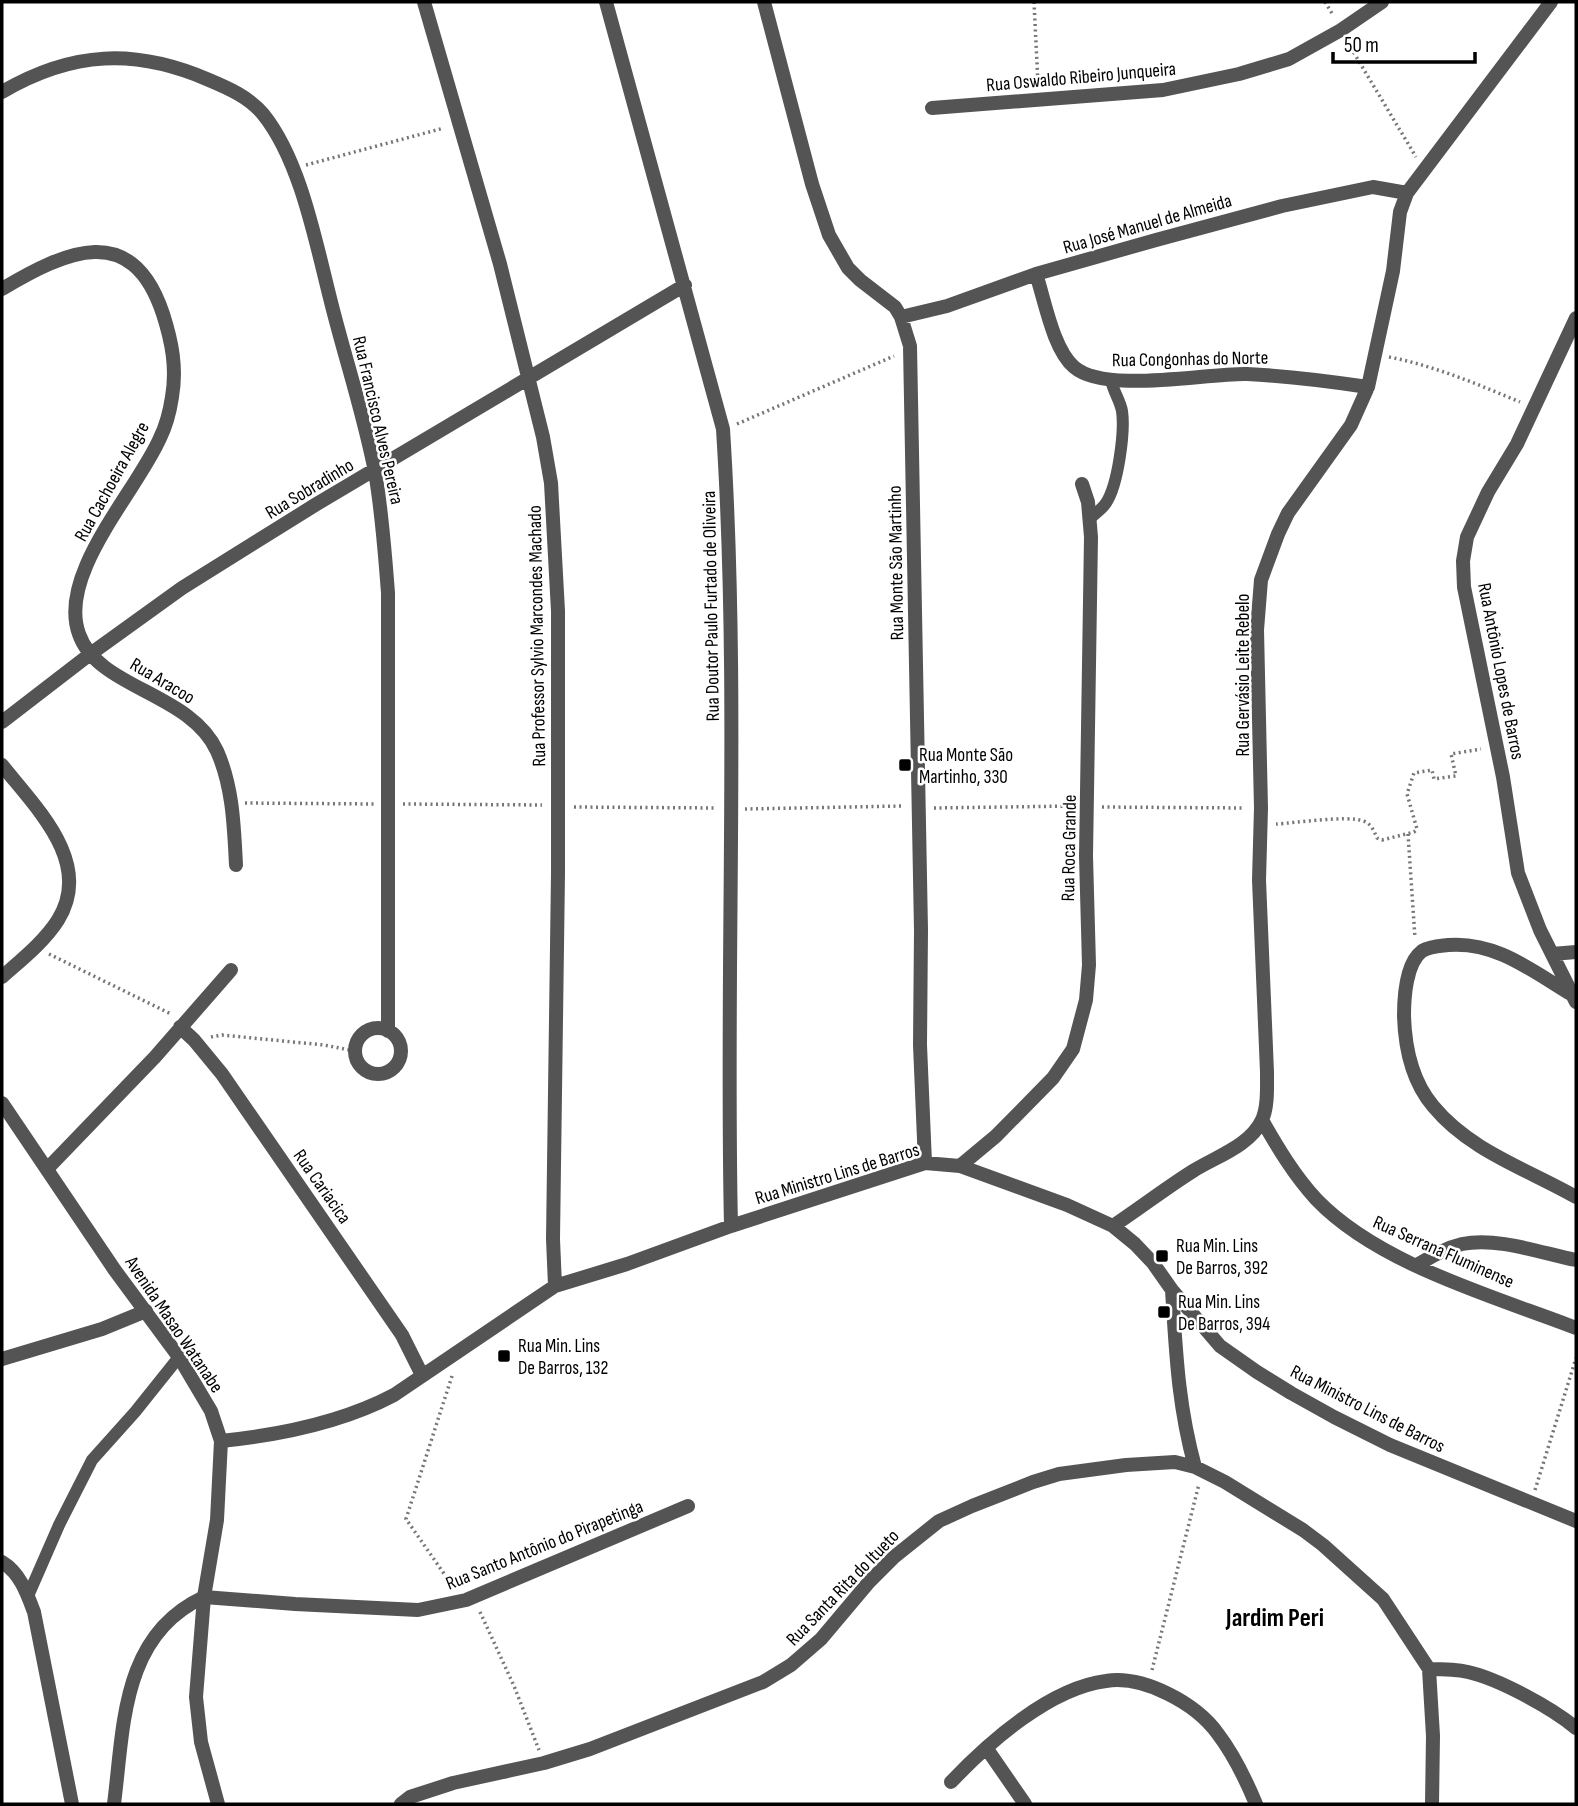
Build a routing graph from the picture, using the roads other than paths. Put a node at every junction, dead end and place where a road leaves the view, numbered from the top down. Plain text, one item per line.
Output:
1 (424, 2) edge
2 (606, 2) edge
3 (764, 2) edge
4 (1382, 2) edge
5 (1551, 2) edge
6 (2, 92) edge
7 (932, 108) dead end
8 (1407, 193) junction
9 (1037, 275) junction
10 (685, 285) junction
11 (2, 289) edge
12 (901, 317) junction
13 (1576, 318) edge
14 (529, 377) junction
15 (1111, 380) junction
16 (1368, 387) junction
17 (374, 470) junction
18 (1082, 484) dead end
19 (1090, 519) junction
20 (89, 655) junction
21 (2, 722) edge
22 (2, 765) edge
23 (236, 865) dead end
24 (1576, 952) edge
25 (1552, 954) junction
26 (231, 970) dead end
27 (2, 977) edge
28 (1573, 998) edge
29 (180, 1027) junction
30 (388, 1031) junction
31 (2, 1103) edge
32 (1262, 1120) junction
33 (925, 1163) junction
34 (960, 1166) junction
35 (48, 1168) junction
36 (1576, 1197) edge
37 (731, 1226) junction
38 (1113, 1226) junction
39 (1576, 1261) edge
40 (1417, 1265) junction
41 (555, 1286) junction
42 (1172, 1290) junction
43 (146, 1311) junction
44 (1576, 1328) edge
45 (179, 1357) junction
46 (2, 1359) edge
47 (422, 1375) junction
48 (220, 1441) junction
49 (1195, 1467) junction
50 (688, 1506) dead end
51 (1576, 1521) edge
52 (2, 1562) edge
53 (28, 1595) junction
54 (204, 1597) junction
55 (1429, 1669) junction
56 (1576, 1728) edge
57 (987, 1749) junction
58 (951, 1782) dead end
59 (72, 1804) edge
60 (114, 1804) edge
61 (218, 1804) edge
62 (401, 1804) edge
63 (1025, 1804) edge
64 (1256, 1804) edge
65 (1432, 1804) edge

1 - 14 street, Rua Professor Sylvio Marcondes Machado
2 - 10 street, Rua Doutor Paulo Furtado de Oliveira
3 - 12 street, Rua Monte São Martinho
4 - 7 street, Rua Oswaldo Ribeiro Junqueira
5 - 8 street, Rua Gervásio Leite Rebelo
6 - 17 street, Rua Francisco Alves Pereira
8 - 9 street, Rua José Manuel de Almeida
8 - 16 street, Rua Gervásio Leite Rebelo
9 - 12 street, Rua José Manuel de Almeida
9 - 15 street, Rua Congonhas do Norte
10 - 14 street, Rua Sobradinho
10 - 37 street, Rua Doutor Paulo Furtado de Oliveira
11 - 20 street, Rua Cachoeira Alegre
12 - 33 street, Rua Monte São Martinho
13 - 25 street, Rua Antônio Lopes de Barros
14 - 17 street, Rua Sobradinho
14 - 41 street, Rua Professor Sylvio Marcondes Machado
15 - 16 street, Rua Congonhas do Norte
15 - 19 street
16 - 32 street, Rua Gervásio Leite Rebelo
17 - 20 street, Rua Sobradinho
17 - 30 street, Rua Francisco Alves Pereira
18 - 19 street, Rua Roca Grande
19 - 34 street, Rua Roca Grande
20 - 21 street, Rua Sobradinho
20 - 23 street, Rua Aracoo
22 - 27 street
24 - 25 street
25 - 28 street, Rua Antônio Lopes de Barros
26 - 29 street
28 - 36 street
29 - 35 street
29 - 47 street, Rua Cariacica
30 - 30 street, Rua Francisco Alves Pereira
31 - 35 street, Avenida Masao Watanabe
32 - 38 street
32 - 40 street, Rua Serrana Fluminense
33 - 34 street, Rua Ministro Lins de Barros
33 - 37 street, Rua Ministro Lins de Barros
34 - 38 street, Rua Ministro Lins de Barros
35 - 43 street, Avenida Masao Watanabe
37 - 41 street, Rua Ministro Lins de Barros
38 - 42 street, Rua Ministro Lins de Barros
39 - 40 street
40 - 44 street, Rua Serrana Fluminense
41 - 47 street, Rua Ministro Lins de Barros
42 - 49 street
42 - 51 street, Rua Ministro Lins de Barros
43 - 45 street, Avenida Masao Watanabe
43 - 46 street
45 - 48 street, Avenida Masao Watanabe
45 - 53 street
47 - 48 street, Rua Ministro Lins de Barros
48 - 54 street, Avenida Masao Watanabe
49 - 55 street
49 - 62 street, Rua Santa Rita do Itueto
50 - 54 street, Rua Santo Antônio do Pirapetinga
52 - 53 street
53 - 59 street
54 - 60 street
54 - 61 street, Avenida Masao Watanabe
55 - 56 street
55 - 65 street
57 - 58 street
57 - 63 street
57 - 64 street

